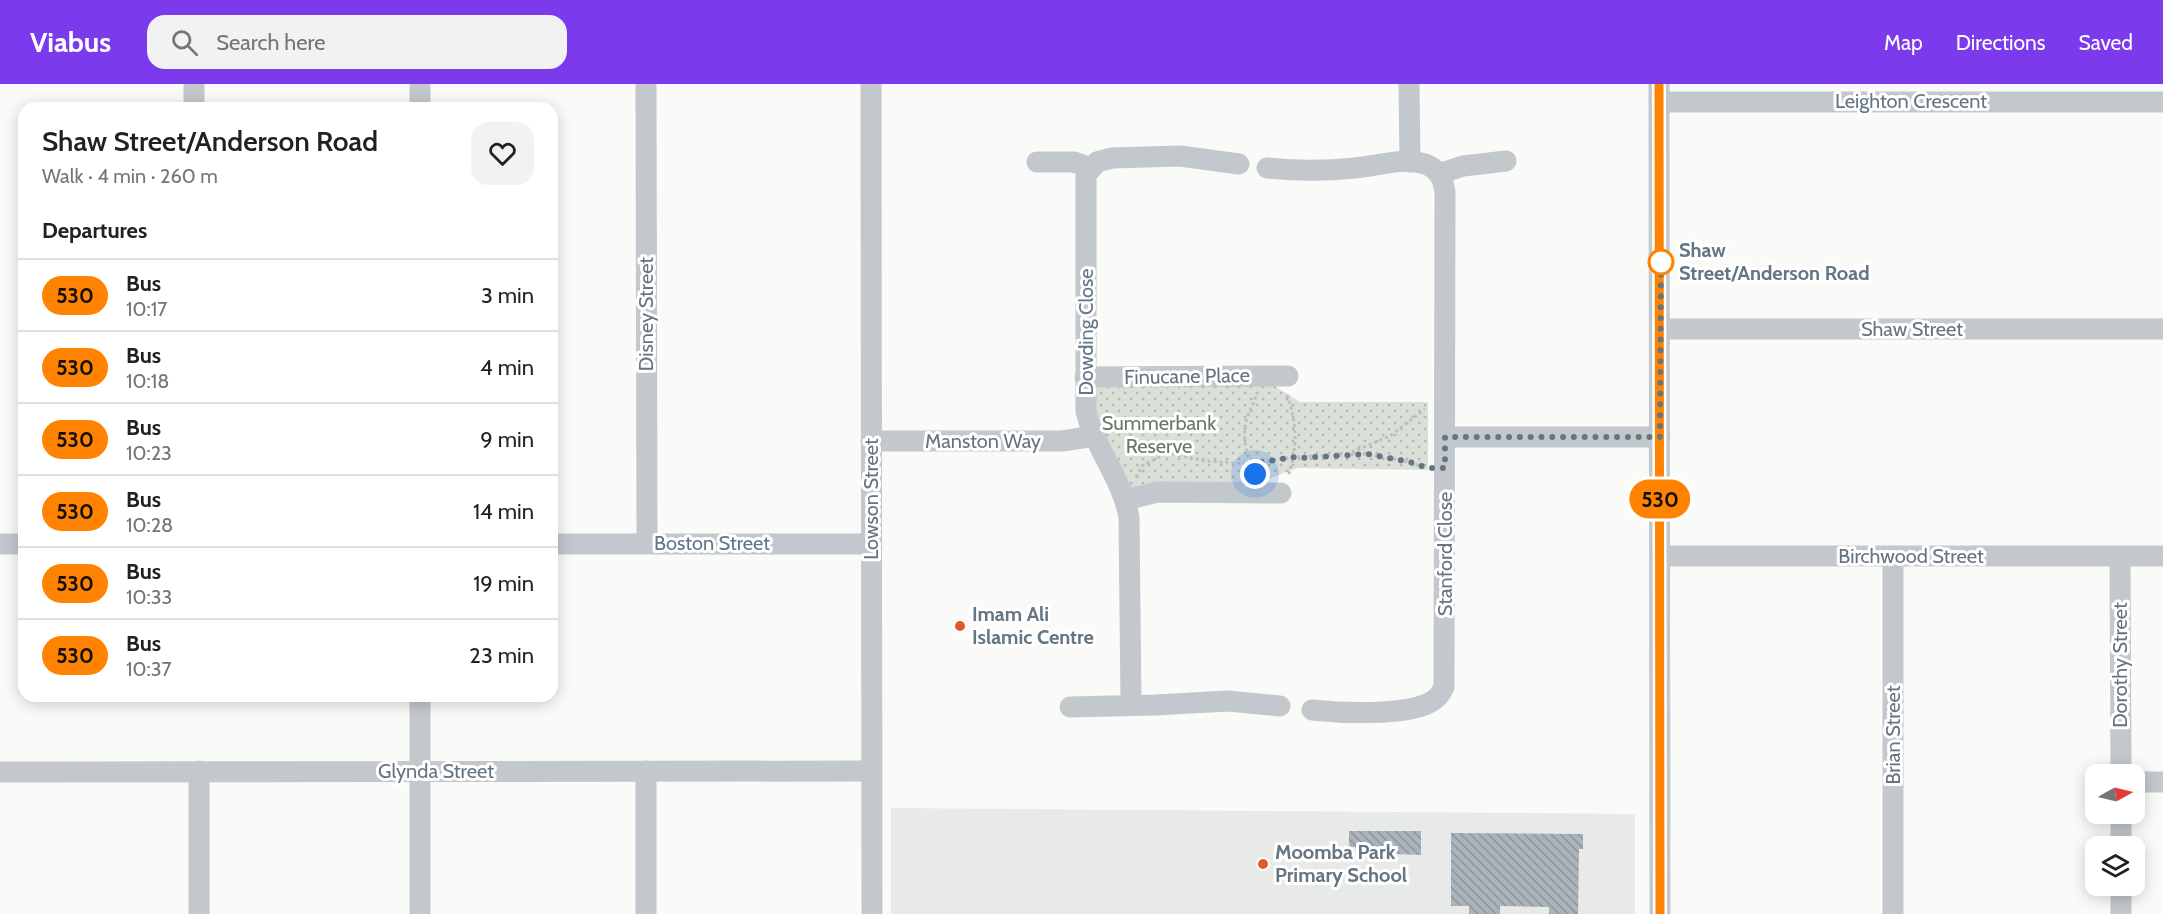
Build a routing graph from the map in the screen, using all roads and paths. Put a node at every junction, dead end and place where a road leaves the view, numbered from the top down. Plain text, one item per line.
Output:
1 (194, 84) edge
2 (420, 84) edge
3 (646, 84) edge
4 (872, 84) edge
5 (1409, 84) edge
6 (1659, 93) edge
7 (1893, 93) edge
8 (2120, 93) edge
9 (194, 102) edge
10 (420, 102) edge
11 (2163, 102) edge
12 (1506, 161) dead end
13 (1037, 162) dead end
14 (1410, 162) junction
15 (1239, 164) dead end
16 (1091, 168) junction
17 (1267, 168) dead end
18 (1439, 174) junction
19 (1661, 329) junction
20 (2163, 329) edge
21 (1259, 375) junction
22 (1285, 376) joint
23 (1085, 377) junction
24 (1445, 404) junction
25 (1099, 427) junction
26 (1445, 437) junction
27 (1660, 437) junction
28 (871, 441) junction
29 (1167, 453) junction
30 (1347, 454) junction
31 (1293, 457) junction
32 (1251, 464) junction
33 (1445, 468) junction
34 (1130, 492) junction
35 (1281, 493) joint
36 (1257, 494) junction
37 (647, 543) junction
38 (0, 544) edge
39 (18, 544) edge
40 (558, 544) edge
41 (872, 544) junction
42 (1660, 556) junction
43 (1893, 556) junction
44 (2120, 556) junction
45 (2163, 556) edge
46 (420, 702) edge
47 (1131, 705) junction
48 (1280, 706) dead end
49 (1070, 707) dead end
50 (1312, 710) dead end
51 (2121, 764) edge
52 (199, 771) junction
53 (420, 771) junction
54 (646, 771) junction
55 (871, 771) junction
56 (0, 772) edge
57 (2145, 782) edge
58 (2163, 782) edge
59 (2121, 896) edge
60 (199, 914) edge
61 (420, 914) edge
62 (646, 914) edge
63 (872, 914) edge
64 (1660, 914) edge
65 (1893, 914) edge
66 (2121, 914) edge

1 - 9 street
2 - 10 street
3 - 37 street, Disney Street
4 - 28 street, Lowson Street
5 - 14 street
6 - 7 street, Leighton Crescent
6 - 19 street
7 - 8 street, Leighton Crescent
8 - 11 street, Leighton Crescent
12 - 18 street
13 - 16 street
14 - 17 street
14 - 18 street
15 - 16 street
16 - 23 street, Dowding Close
18 - 24 street, Stanford Close
19 - 20 street, Shaw Street
19 - 27 street
21 - 22 street, Finucane Place
21 - 23 street, Finucane Place
21 - 32 path
22 - 31 path
23 - 25 street, Dowding Close
24 - 26 street, Stanford Close
24 - 30 path
25 - 28 street, Manston Way
25 - 29 path
25 - 34 street, Dowding Close
26 - 27 street
26 - 33 street, Stanford Close
27 - 42 street
28 - 41 street, Lowson Street
29 - 32 path
29 - 34 path
30 - 31 path
30 - 33 path
31 - 32 path
31 - 35 path
32 - 36 path
33 - 50 street, Stanford Close
34 - 36 street
34 - 47 street, Dowding Close
35 - 36 street
37 - 40 street, Boston Street
37 - 41 street, Boston Street
38 - 39 street
41 - 55 street, Lowson Street
42 - 43 street, Birchwood Street
42 - 64 street
43 - 44 street, Birchwood Street
43 - 65 street, Brian Street
44 - 45 street, Birchwood Street
44 - 51 street, Dorothy Street
46 - 53 street
47 - 48 street
47 - 49 street
52 - 53 street, Glynda Street
52 - 56 street, Glynda Street
52 - 60 street
53 - 54 street, Glynda Street
53 - 61 street
54 - 55 street, Glynda Street
54 - 62 street
55 - 63 street, Lowson Street
57 - 58 street
59 - 66 street

